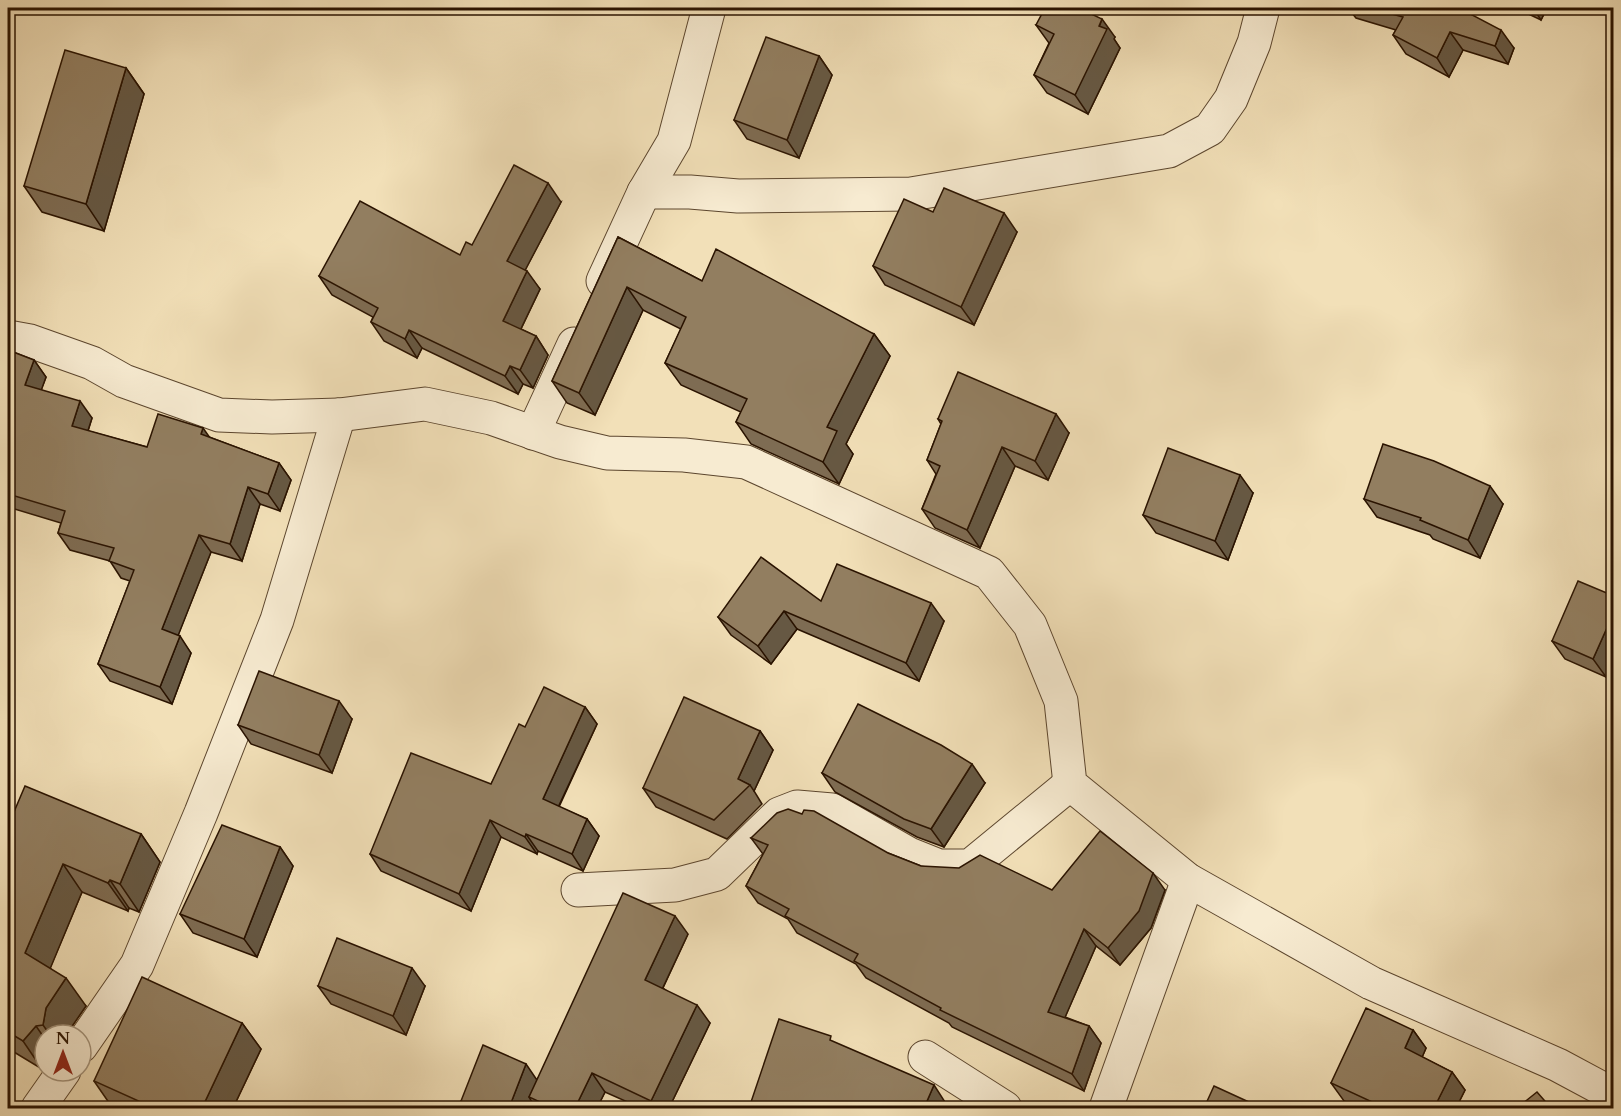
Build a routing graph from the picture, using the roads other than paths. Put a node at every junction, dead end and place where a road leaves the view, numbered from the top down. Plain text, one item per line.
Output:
1 (709, 8) edge
2 (1263, 8) edge
3 (644, 192) junction
4 (8, 337) edge
5 (339, 415) junction
6 (533, 433) junction
7 (1070, 784) junction
8 (1188, 880) junction
9 (578, 890) dead end
10 (93, 1029) edge
11 (925, 1057) dead end
12 (56, 1083) edge
13 (1614, 1095) edge
14 (38, 1108) edge
15 (1005, 1108) edge
16 (1106, 1108) edge

1 - 3 street
2 - 3 street
3 - 6 street
4 - 5 street
5 - 6 street
5 - 10 street
6 - 7 street
7 - 8 street
7 - 9 street
8 - 13 street
8 - 16 street
11 - 15 street
12 - 14 street

